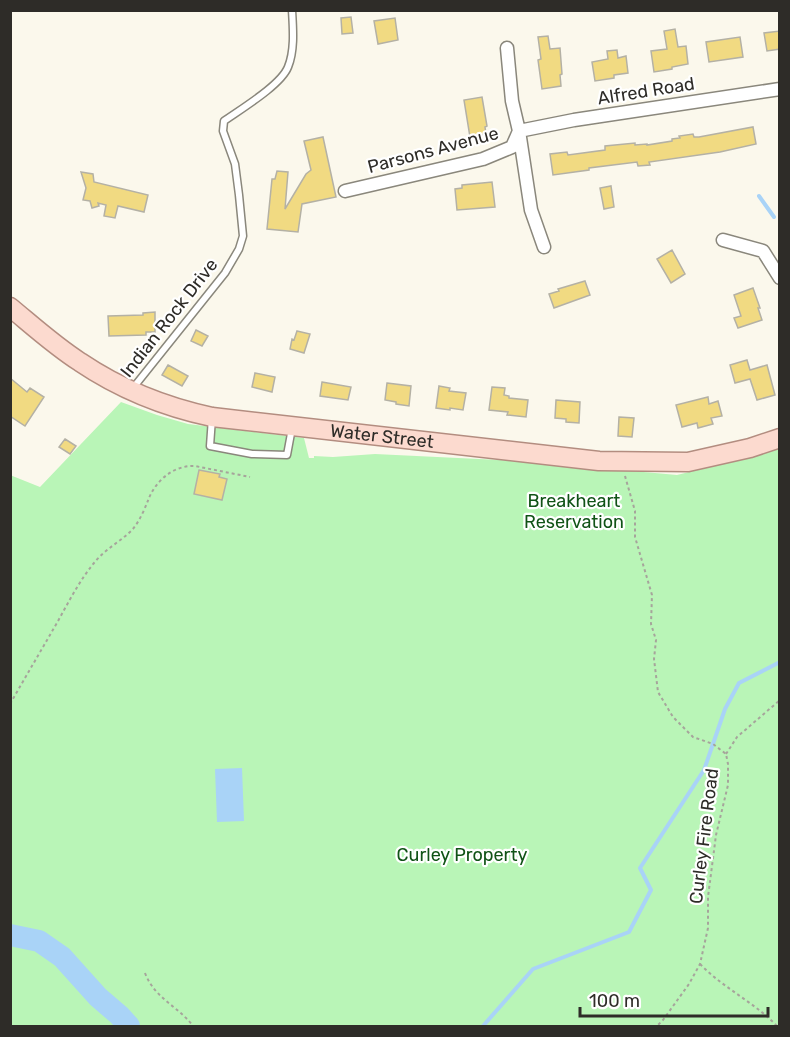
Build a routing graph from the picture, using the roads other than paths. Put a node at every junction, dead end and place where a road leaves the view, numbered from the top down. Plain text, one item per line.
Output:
1 (292, 10) edge
2 (507, 48) dead end
3 (780, 89) edge
4 (519, 131) junction
5 (345, 191) dead end
6 (723, 240) dead end
7 (544, 247) dead end
8 (780, 278) edge
9 (10, 307) edge
10 (131, 391) junction
11 (213, 417) junction
12 (292, 427) junction
13 (780, 438) edge

1 - 10 lane, Indian Rock Drive
2 - 4 street, Parsons Avenue
3 - 4 street, Alfred Road
4 - 5 street, Parsons Avenue
4 - 7 street, Parsons Avenue
6 - 8 street
9 - 10 main road, Water Street
10 - 11 main road, Water Street
11 - 12 main road, Water Street
11 - 12 lane
12 - 13 main road, Water Street

